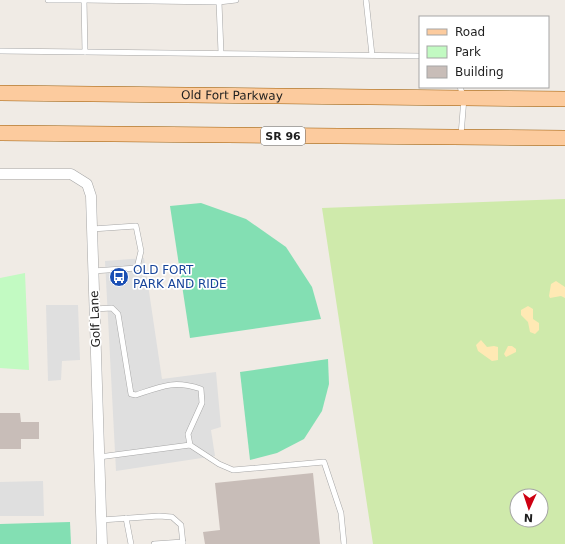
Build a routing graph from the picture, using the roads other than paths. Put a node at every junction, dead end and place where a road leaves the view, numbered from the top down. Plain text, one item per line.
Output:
1 (48, 0) edge
2 (84, 0) edge
3 (236, 0) edge
4 (366, 0) edge
5 (219, 2) junction
6 (0, 50) edge
7 (85, 52) junction
8 (221, 53) junction
9 (372, 55) junction
10 (419, 56) edge
11 (0, 93) edge
12 (462, 93) edge
13 (565, 99) edge
14 (0, 133) edge
15 (461, 137) junction
16 (565, 138) edge
17 (0, 174) edge
18 (92, 229) junction
19 (93, 271) junction
20 (94, 309) junction
21 (190, 446) junction
22 (99, 457) junction
23 (126, 518) junction
24 (101, 520) junction
25 (183, 543) edge
26 (102, 544) edge
27 (130, 544) edge
28 (154, 544) edge
29 (344, 544) edge

1 - 2 lane
2 - 5 lane
2 - 7 lane
3 - 5 lane
4 - 9 lane
5 - 8 lane
6 - 7 lane
7 - 8 lane
8 - 9 lane
9 - 10 lane
11 - 12 main road, Old Fort Parkway
12 - 13 main road, Old Fort Parkway
12 - 15 lane
14 - 15 main road, SR 96
15 - 16 main road, SR 96
17 - 18 street, Golf Lane
18 - 19 street, Golf Lane
18 - 19 lane
19 - 20 street, Golf Lane
20 - 21 lane
20 - 22 street, Golf Lane
21 - 22 lane
21 - 29 lane
22 - 24 street, Golf Lane
23 - 24 lane
23 - 25 lane
23 - 27 lane
24 - 26 street, Golf Lane
25 - 28 lane

